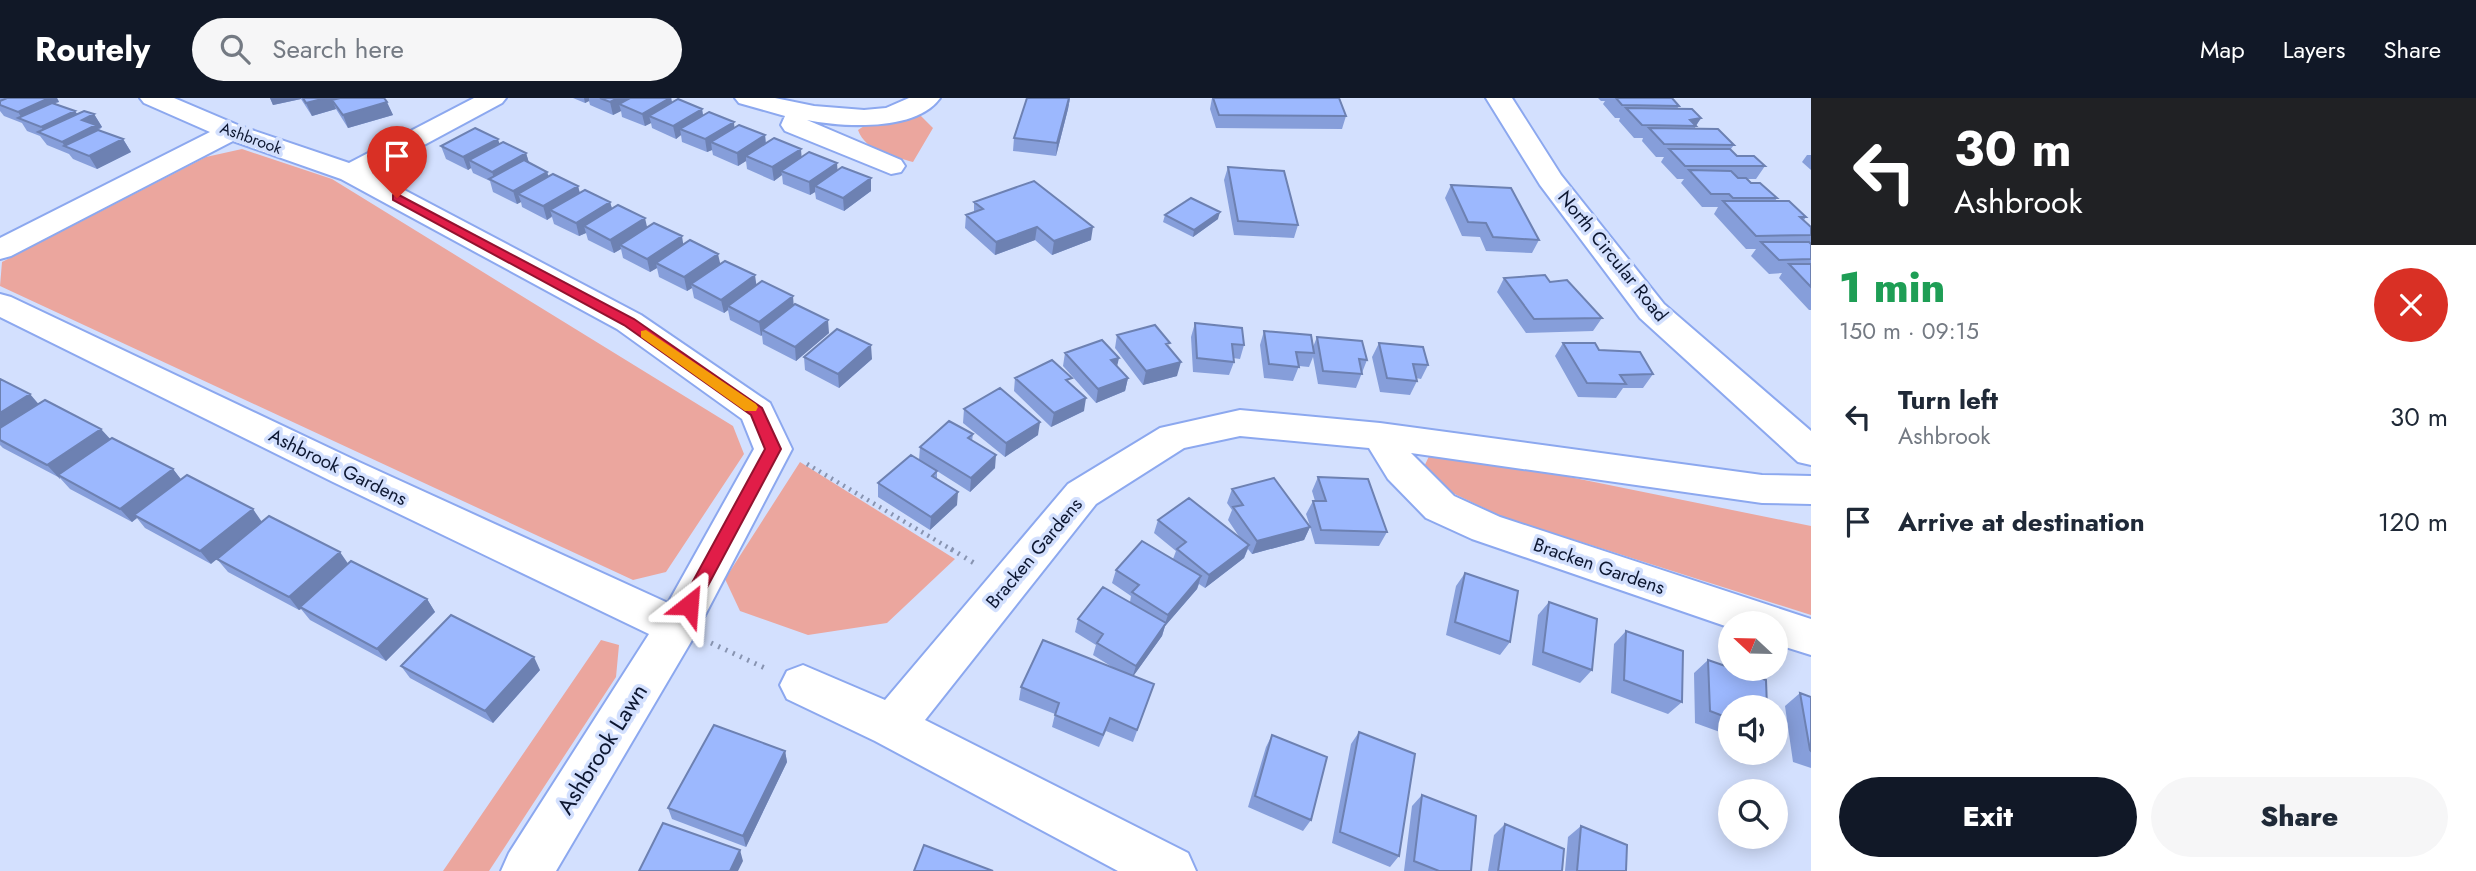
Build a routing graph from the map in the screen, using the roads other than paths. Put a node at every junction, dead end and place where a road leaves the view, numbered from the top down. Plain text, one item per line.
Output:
1 (153, 98) edge
2 (493, 98) edge
3 (748, 98) edge
4 (927, 98) edge
5 (1499, 98) edge
6 (793, 112) junction
7 (844, 118) junction
8 (231, 132) junction
9 (844, 146) junction
10 (891, 166) dead end
11 (351, 173) junction
12 (0, 250) edge
13 (0, 304) edge
14 (1380, 436) junction
15 (1806, 443) edge
16 (1811, 490) edge
17 (1733, 611) edge
18 (677, 627) junction
19 (1788, 630) edge
20 (1811, 637) edge
21 (803, 685) road end
22 (892, 726) junction
23 (527, 871) edge
24 (1170, 871) edge

1 - 8 street, Ashbrook
2 - 11 street
3 - 6 street
4 - 7 street
5 - 15 street, North Circular Road
6 - 7 street
6 - 9 street
7 - 9 street
8 - 11 street, Ashbrook
8 - 12 street
9 - 10 street
11 - 18 street, Ashbrook
13 - 18 street, Ashbrook Gardens
14 - 16 street, Bracken Gardens
14 - 17 street, Bracken Gardens
14 - 22 street, Bracken Gardens
18 - 23 street, Ashbrook Lawn
19 - 20 street
21 - 22 street
22 - 24 street

